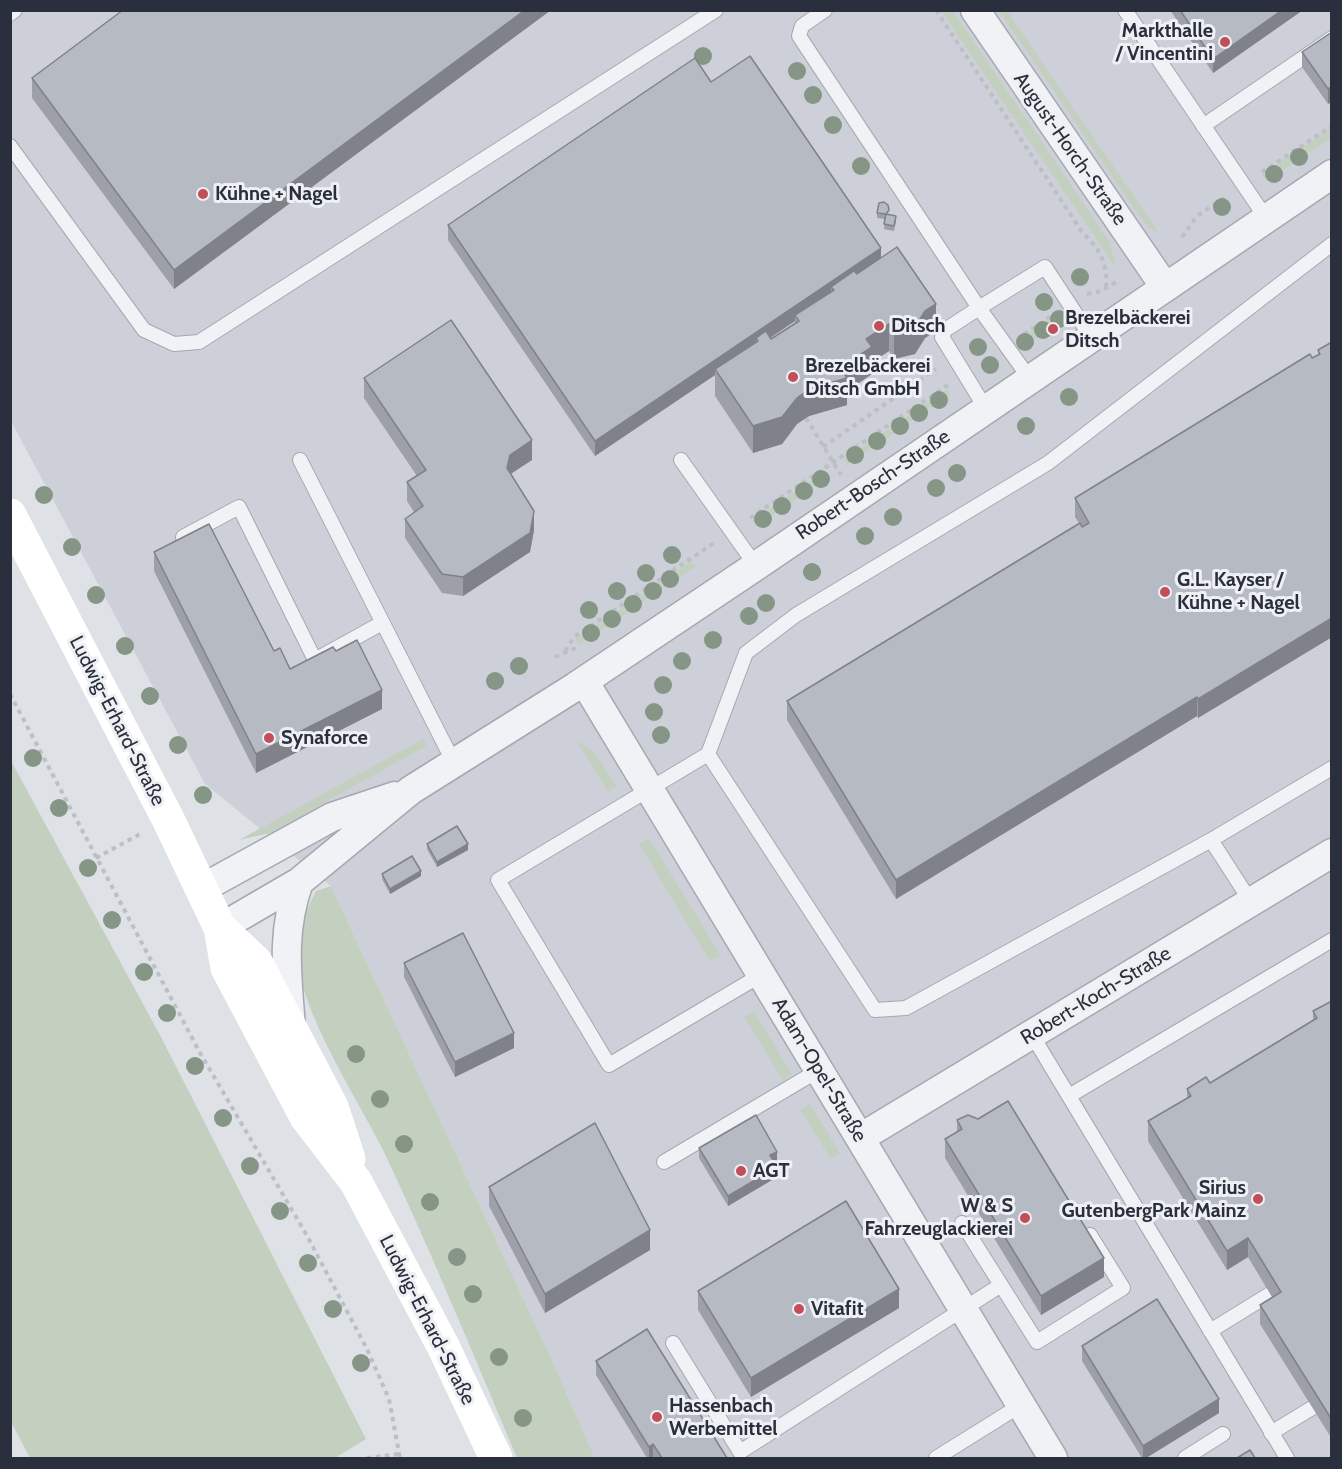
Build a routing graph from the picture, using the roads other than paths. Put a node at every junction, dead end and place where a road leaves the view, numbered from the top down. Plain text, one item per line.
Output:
1 (15, 10) edge
2 (716, 10) edge
3 (825, 10) edge
4 (975, 10) edge
5 (1125, 10) edge
6 (10, 14) edge
7 (1332, 38) edge
8 (1203, 126) junction
9 (10, 146) edge
10 (1332, 174) edge
11 (1266, 218) junction
12 (1332, 244) edge
13 (1165, 287) junction
14 (979, 308) junction
15 (1091, 337) junction
16 (1030, 379) junction
17 (986, 409) junction
18 (300, 460) dead end
19 (681, 460) dead end
20 (10, 515) edge
21 (168, 546) edge
22 (756, 566) junction
23 (382, 623) junction
24 (584, 681) junction
25 (708, 754) junction
26 (454, 764) junction
27 (1332, 768) edge
28 (649, 788) junction
29 (411, 790) junction
30 (1211, 840) junction
31 (1332, 853) edge
32 (299, 882) junction
33 (201, 889) junction
34 (1251, 902) junction
35 (220, 928) junction
36 (1332, 940) edge
37 (761, 975) junction
38 (292, 1032) junction
39 (1032, 1035) junction
40 (819, 1070) junction
41 (1069, 1096) junction
42 (860, 1138) junction
43 (664, 1162) dead end
44 (356, 1182) junction
45 (962, 1223) dead end
46 (1085, 1228) edge
47 (1001, 1285) junction
48 (1270, 1293) edge
49 (963, 1310) junction
50 (1210, 1331) junction
51 (673, 1343) dead end
52 (1021, 1405) junction
53 (1312, 1408) edge
54 (1223, 1434) dead end
55 (1271, 1434) junction
56 (496, 1458) edge
57 (936, 1458) edge
58 (1053, 1458) edge
59 (1185, 1458) edge
60 (1287, 1458) edge

1 - 6 lane
2 - 9 lane
3 - 14 lane
4 - 13 street, August-Horch-Straße
5 - 8 lane
7 - 8 lane
8 - 11 lane
10 - 11 street, Robert-Bosch-Straße
11 - 13 street, Robert-Bosch-Straße
12 - 25 lane
13 - 15 street, Robert-Bosch-Straße
14 - 15 lane
14 - 16 lane
14 - 17 lane
15 - 16 street, Robert-Bosch-Straße
16 - 17 street, Robert-Bosch-Straße
17 - 22 street, Robert-Bosch-Straße
18 - 23 lane
19 - 22 lane
20 - 33 main road, Ludwig-Erhard-Straße
21 - 23 lane
22 - 24 street, Robert-Bosch-Straße
23 - 26 lane
24 - 26 street, Robert-Bosch-Straße
24 - 28 street, Adam-Opel-Straße
25 - 28 lane
25 - 30 lane
26 - 29 street, Robert-Bosch-Straße
27 - 30 lane
28 - 37 street, Adam-Opel-Straße
28 - 37 lane
29 - 32 street, Robert-Bosch-Straße
29 - 33 street, Robert-Bosch-Straße
30 - 34 lane
31 - 34 street, Robert-Koch-Straße
32 - 35 street, Robert-Bosch-Straße
32 - 38 street
33 - 35 main road, Ludwig-Erhard-Straße
34 - 39 street, Robert-Koch-Straße
35 - 38 main road, Ludwig-Erhard-Straße
35 - 44 main road, Ludwig-Erhard-Straße
36 - 41 lane
37 - 40 street, Adam-Opel-Straße
38 - 44 main road, Ludwig-Erhard-Straße
39 - 41 lane
39 - 42 street, Robert-Koch-Straße
40 - 42 street, Adam-Opel-Straße
40 - 43 lane
41 - 50 lane
42 - 49 street, Adam-Opel-Straße
44 - 56 main road, Ludwig-Erhard-Straße
45 - 47 lane
46 - 47 lane
47 - 49 lane
48 - 50 lane
49 - 51 lane
49 - 52 street, Adam-Opel-Straße
50 - 55 lane
52 - 57 lane
52 - 58 street, Adam-Opel-Straße
53 - 55 lane
54 - 59 lane
55 - 60 lane

